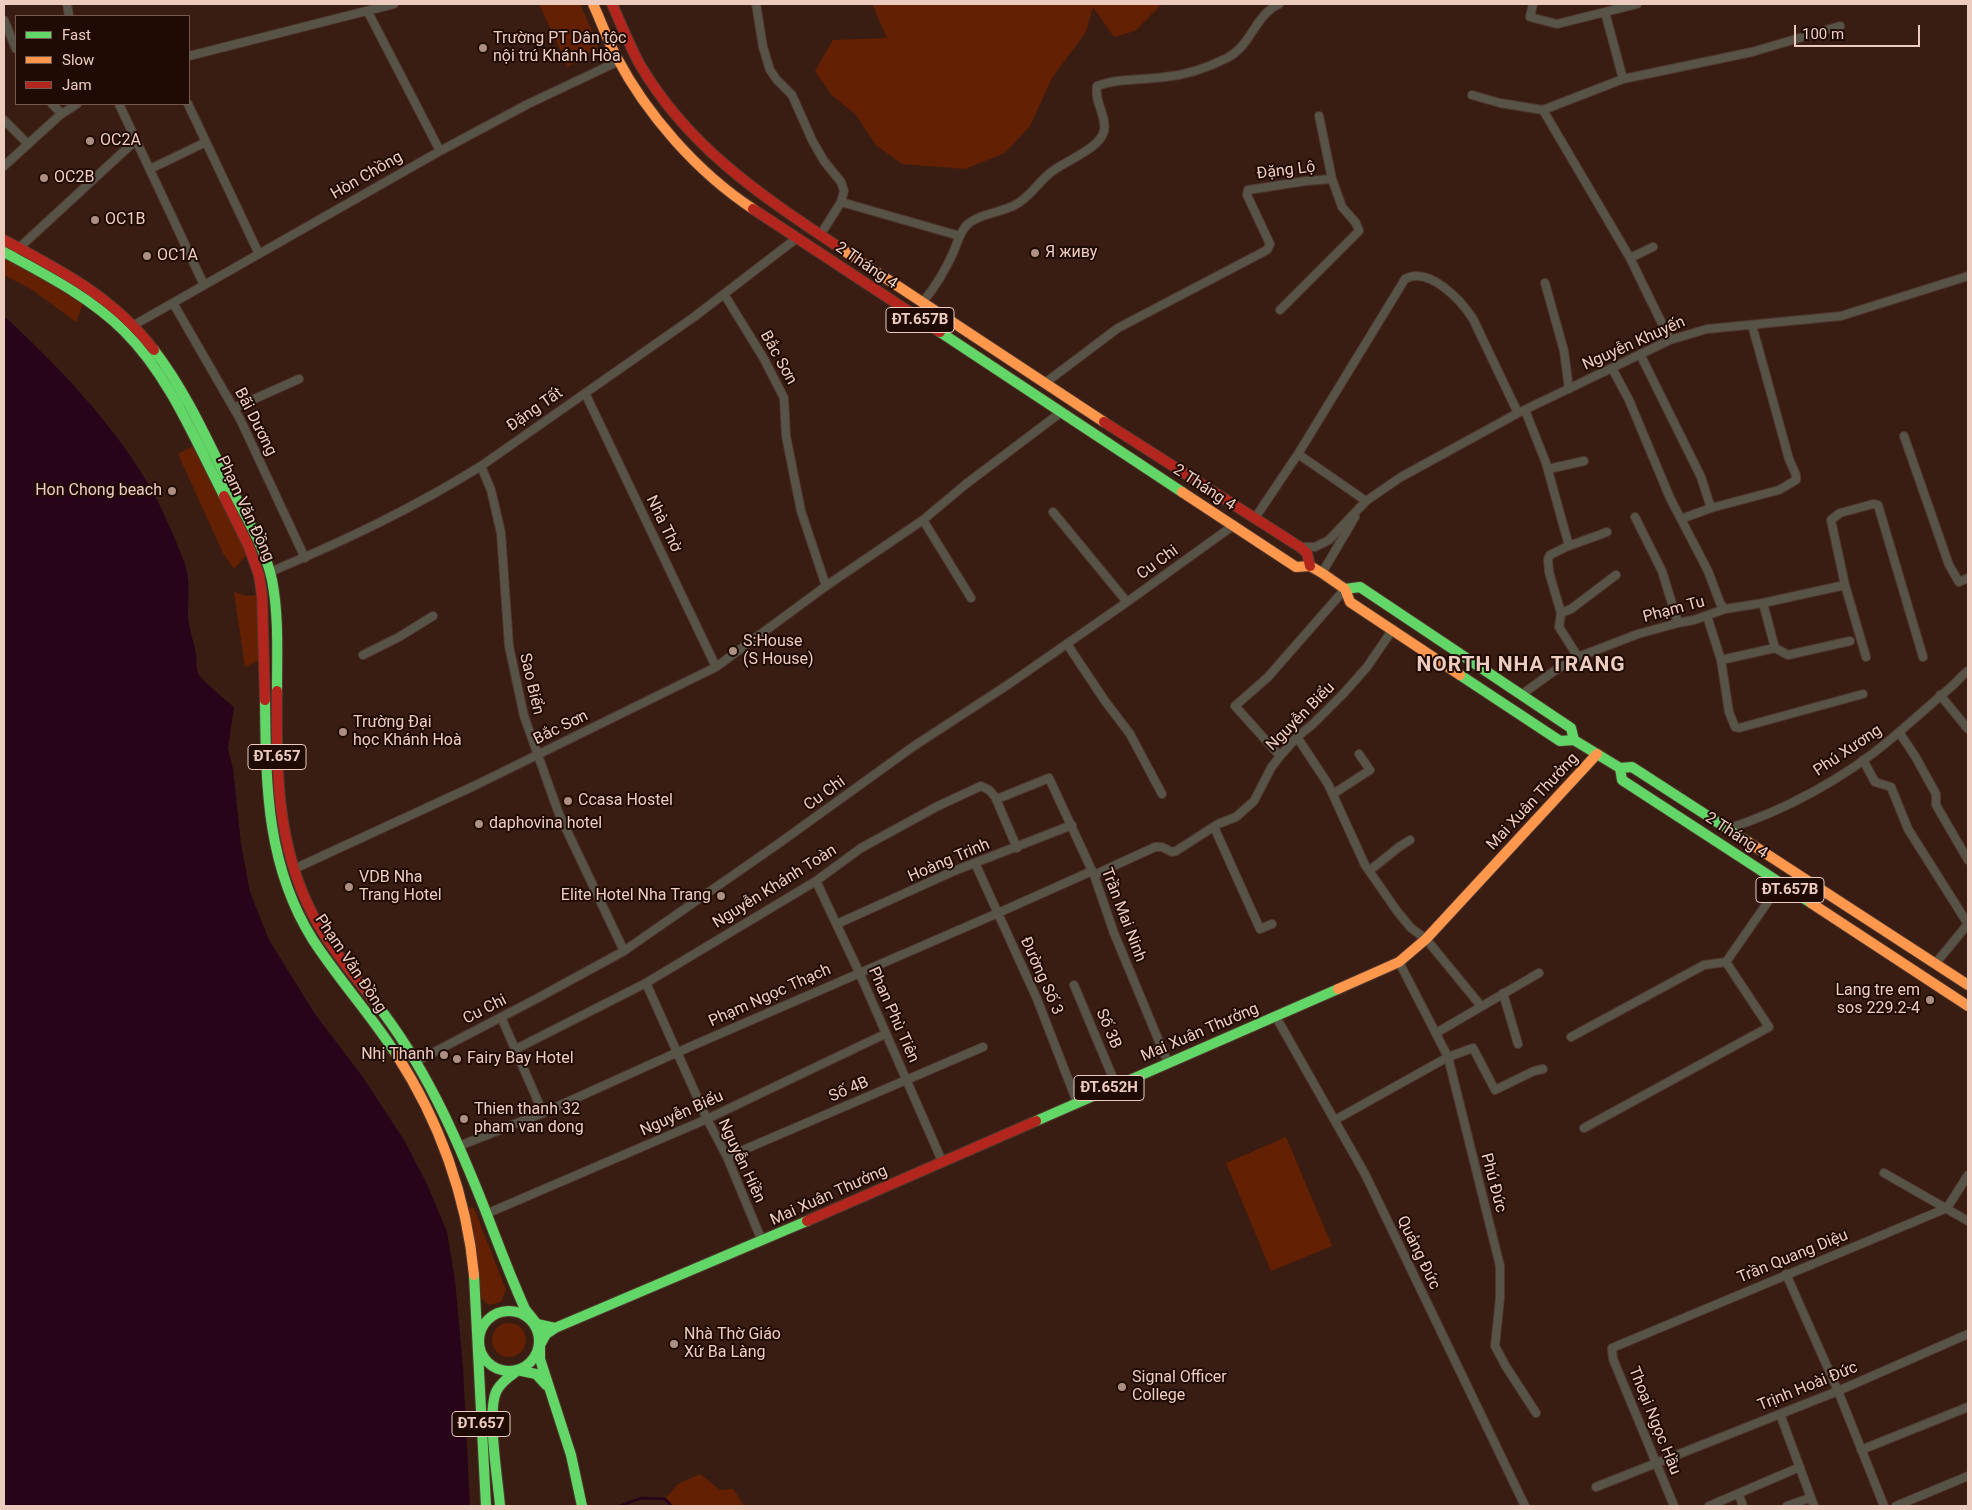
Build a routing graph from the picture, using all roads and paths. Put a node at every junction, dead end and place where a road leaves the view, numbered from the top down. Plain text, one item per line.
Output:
1 (394, 4) edge
2 (593, 4) edge
3 (612, 4) edge
4 (756, 4) edge
5 (1279, 4) edge
6 (1533, 4) edge
7 (1638, 4) edge
8 (368, 12) junction
9 (1605, 12) junction
10 (4, 20) edge
11 (1840, 26) dead end
12 (15, 47) edge
13 (190, 56) edge
14 (619, 62) junction
15 (639, 62) junction
16 (1623, 79) junction
17 (1472, 95) dead end
18 (53, 105) edge
19 (76, 105) edge
20 (119, 105) edge
21 (188, 105) edge
22 (1543, 110) junction
23 (62, 114) junction
24 (1319, 116) dead end
25 (4, 120) edge
26 (136, 140) junction
27 (206, 142) junction
28 (27, 144) junction
29 (440, 151) junction
30 (4, 166) edge
31 (150, 169) junction
32 (1332, 179) junction
33 (841, 202) junction
34 (806, 225) junction
35 (821, 234) junction
36 (960, 236) junction
37 (797, 238) junction
38 (4, 240) edge
39 (1653, 247) dead end
40 (19, 248) junction
41 (4, 252) edge
42 (259, 254) junction
43 (1630, 258) junction
44 (1968, 276) edge
45 (1545, 283) dead end
46 (204, 285) junction
47 (724, 294) junction
48 (173, 302) junction
49 (923, 302) junction
50 (1280, 310) dead end
51 (134, 325) junction
52 (1752, 325) junction
53 (125, 332) junction
54 (1670, 340) junction
55 (1640, 354) junction
56 (1612, 368) junction
57 (299, 379) dead end
58 (1045, 383) junction
59 (1569, 389) junction
60 (585, 393) junction
61 (1074, 403) junction
62 (234, 408) junction
63 (1521, 412) junction
64 (1060, 413) junction
65 (1904, 436) dead end
66 (1298, 454) junction
67 (1584, 461) dead end
68 (481, 466) junction
69 (1548, 469) junction
70 (1366, 501) junction
71 (1712, 508) junction
72 (1053, 512) dead end
73 (1635, 517) dead end
74 (1255, 518) junction
75 (1680, 519) junction
76 (923, 520) junction
77 (1234, 525) junction
78 (1607, 532) dead end
79 (1570, 546) junction
80 (1300, 547) junction
81 (305, 558) junction
82 (1310, 566) junction
83 (1322, 573) junction
84 (265, 574) junction
85 (1616, 575) dead end
86 (1968, 578) edge
87 (1846, 585) junction
88 (826, 586) junction
89 (1345, 589) junction
90 (970, 598) dead end
91 (1127, 602) junction
92 (1763, 603) junction
93 (1725, 609) junction
94 (1561, 613) junction
95 (433, 616) dead end
96 (1707, 616) junction
97 (1678, 623) junction
98 (1393, 629) junction
99 (1850, 641) dead end
100 (1067, 644) junction
101 (1775, 648) junction
102 (364, 654) dead end
103 (1578, 657) junction
104 (1866, 657) dead end
105 (1923, 657) dead end
106 (1721, 660) junction
107 (716, 667) junction
108 (1968, 672) edge
109 (1864, 694) dead end
110 (1521, 695) junction
111 (1940, 695) junction
112 (1968, 729) edge
113 (1899, 732) junction
114 (1297, 737) junction
115 (1574, 740) junction
116 (539, 754) junction
117 (1359, 754) dead end
118 (1597, 754) junction
119 (1280, 756) junction
120 (1863, 760) junction
121 (1620, 768) junction
122 (1162, 794) dead end
123 (1332, 794) junction
124 (996, 799) junction
125 (1072, 825) junction
126 (1214, 827) junction
127 (1727, 829) junction
128 (1410, 840) dead end
129 (1017, 848) junction
130 (1968, 860) edge
131 (975, 863) junction
132 (294, 870) junction
133 (1370, 871) junction
134 (1093, 873) junction
135 (282, 875) junction
136 (816, 881) junction
137 (1781, 884) junction
138 (998, 913) junction
139 (837, 924) junction
140 (1272, 924) dead end
141 (1968, 924) edge
142 (1426, 939) junction
143 (624, 951) junction
144 (1399, 962) junction
145 (1726, 962) junction
146 (1935, 964) junction
147 (860, 972) junction
148 (1539, 973) dead end
149 (646, 983) junction
150 (1074, 985) dead end
151 (1968, 985) edge
152 (1503, 994) junction
153 (1481, 1006) junction
154 (1968, 1006) edge
155 (501, 1017) junction
156 (1276, 1017) junction
157 (886, 1034) junction
158 (1436, 1034) junction
159 (1571, 1037) dead end
160 (1518, 1044) dead end
161 (983, 1047) dead end
162 (516, 1049) junction
163 (678, 1052) junction
164 (1448, 1057) junction
165 (417, 1061) junction
166 (1168, 1063) junction
167 (406, 1068) junction
168 (1543, 1069) dead end
169 (907, 1080) junction
170 (1116, 1085) junction
171 (1077, 1102) junction
172 (543, 1113) junction
173 (706, 1119) junction
174 (1335, 1120) junction
175 (1584, 1128) dead end
176 (459, 1146) junction
177 (726, 1157) junction
178 (942, 1162) junction
179 (1884, 1173) dead end
180 (1968, 1175) edge
181 (1947, 1208) junction
182 (486, 1214) junction
183 (1968, 1221) edge
184 (762, 1241) junction
185 (1786, 1274) junction
186 (531, 1319) junction
187 (556, 1328) junction
188 (1968, 1334) edge
189 (478, 1342) junction
190 (540, 1345) junction
191 (1614, 1347) joint
192 (517, 1370) junction
193 (550, 1390) junction
194 (1838, 1391) junction
195 (1968, 1408) edge
196 (1536, 1413) dead end
197 (1780, 1414) junction
198 (1861, 1450) junction
199 (1657, 1463) junction
200 (1800, 1467) junction
201 (1968, 1477) edge
202 (1596, 1487) dead end
203 (1738, 1495) junction
204 (1812, 1502) edge
205 (486, 1506) edge
206 (500, 1506) edge
207 (582, 1506) edge
208 (1525, 1506) edge
209 (1674, 1506) edge
210 (1709, 1506) edge
211 (1743, 1506) edge
212 (1787, 1506) edge
213 (1884, 1506) edge
214 (1896, 1506) edge

1 - 8 street
2 - 14 main road, 2 Tháng 4 / ĐT.657B
3 - 15 main road, 2 Tháng 4 / ĐT.657B
4 - 33 street
5 - 36 street
6 - 9 street
7 - 9 street
8 - 13 street
8 - 29 street
9 - 16 street
10 - 12 street
11 - 16 street
14 - 15 main road
14 - 29 street, Hòn Chồng
14 - 37 main road, 2 Tháng 4 / ĐT.657B
15 - 34 main road, 2 Tháng 4 / ĐT.657B
16 - 22 street
17 - 22 street
18 - 23 street
19 - 23 street
20 - 26 street
21 - 27 street
22 - 43 street
23 - 28 street
24 - 32 street
25 - 28 street
26 - 31 street
26 - 40 street
27 - 31 street
27 - 42 street
28 - 30 street
29 - 42 street, Hòn Chồng
31 - 46 street
32 - 50 street, Đặng Lộ
32 - 58 street, Đặng Lộ
33 - 35 street
33 - 36 street
34 - 35 main road, 2 Tháng 4 / ĐT.657B
34 - 37 main road
35 - 49 main road, 2 Tháng 4 / ĐT.657B
36 - 49 street
37 - 47 street, Đặng Tất
37 - 64 main road, 2 Tháng 4 / ĐT.657B
38 - 40 main road, Phạm Văn Đồng / ĐT.657
39 - 43 street
40 - 51 main road, Phạm Văn Đồng / ĐT.657
41 - 53 main road, Phạm Văn Đồng / ĐT.657
42 - 46 street, Hòn Chồng
43 - 54 street
44 - 52 street, Nguyễn Khuyến
45 - 59 street
46 - 48 street, Hòn Chồng
47 - 60 street, Đặng Tất
47 - 88 street, Bắc Sơn
48 - 51 street, Hòn Chồng
48 - 62 street, Bãi Dương
49 - 58 main road, 2 Tháng 4 / ĐT.657B
51 - 53 main road
51 - 84 main road, Phạm Văn Đồng / ĐT.657
52 - 54 street, Nguyễn Khuyến
52 - 71 street
53 - 84 main road, Phạm Văn Đồng / ĐT.657
54 - 55 street, Nguyễn Khuyến
55 - 56 street, Nguyễn Khuyến
55 - 71 street
56 - 59 street, Nguyễn Khuyến
56 - 75 street
57 - 62 street
58 - 61 main road, 2 Tháng 4 / ĐT.657B
59 - 63 street, Nguyễn Khuyến
60 - 68 street, Đặng Tất
60 - 107 street, Nhà Thờ
61 - 64 main road
61 - 74 main road, 2 Tháng 4 / ĐT.657B
62 - 81 street, Bãi Dương
63 - 66 street
63 - 69 street
63 - 70 street, Nguyễn Khuyến
64 - 76 street, Bắc Sơn
64 - 77 main road, 2 Tháng 4 / ĐT.657B
65 - 86 street
66 - 70 street
66 - 74 street
67 - 69 street
68 - 81 street, Đặng Tất
68 - 116 street, Sao Biển
69 - 79 street
70 - 80 street, Nguyễn Khuyến
70 - 83 street, Nguyễn Khuyến
71 - 75 street
72 - 91 street
73 - 97 street
74 - 80 main road, 2 Tháng 4 / ĐT.657B
75 - 93 street
76 - 88 street, Bắc Sơn
76 - 90 street
77 - 82 main road, 2 Tháng 4 / ĐT.657B
77 - 91 street, Cu Chi
78 - 79 street
79 - 94 street
80 - 82 main road, 2 Tháng 4 / ĐT.657B
81 - 84 street, Đặng Tất
82 - 83 main road, 2 Tháng 4 / ĐT.657B
83 - 89 main road, 2 Tháng 4 / ĐT.657B
84 - 132 main road, Phạm Văn Đồng / ĐT.657
84 - 135 main road, Phạm Văn Đồng / ĐT.657
85 - 94 street
87 - 92 street, Phạm Tu
87 - 104 street
87 - 105 street
88 - 107 street, Bắc Sơn
89 - 98 main road, 2 Tháng 4 / ĐT.657B
89 - 110 main road, 2 Tháng 4 / ĐT.657B
89 - 119 street
91 - 100 street, Cu Chi
92 - 93 street, Phạm Tu
92 - 101 street
93 - 96 street, Phạm Tu
94 - 103 street
95 - 102 street
96 - 97 street, Phạm Tu
96 - 106 street
97 - 103 street, Phạm Tu
98 - 114 street, Nguyễn Biểu
98 - 115 main road, 2 Tháng 4 / ĐT.657B
99 - 101 street
100 - 122 street
100 - 143 street, Cu Chi
101 - 106 street
103 - 110 street, Phạm Tu
106 - 109 street
107 - 116 street, Bắc Sơn
108 - 111 street, Phú Xương
110 - 115 main road, 2 Tháng 4 / ĐT.657B
111 - 112 street
111 - 113 street, Phú Xương
113 - 120 street, Phú Xương
113 - 130 street
114 - 119 street, Nguyễn Biểu
114 - 123 street
115 - 118 main road, 2 Tháng 4 / ĐT.657B
116 - 132 street, Bắc Sơn
116 - 143 street, Sao Biển
117 - 123 street
118 - 121 main road, 2 Tháng 4 / ĐT.657B
118 - 142 main road, Mai Xuân Thưởng / ĐT.652H
119 - 126 street, Nguyễn Biểu
120 - 127 street, Phú Xương
120 - 141 street
121 - 127 main road, 2 Tháng 4 / ĐT.657B
121 - 137 main road, 2 Tháng 4 / ĐT.657B
123 - 133 street
124 - 125 street, Trần Mai Ninh
124 - 129 street
124 - 136 street, Nguyễn Khánh Toàn
125 - 129 street, Hoàng Trinh
125 - 134 street, Trần Mai Ninh
126 - 134 street, Nguyễn Biểu
126 - 140 street
127 - 146 main road, 2 Tháng 4 / ĐT.657B
128 - 133 street
129 - 131 street, Hoàng Trinh
131 - 138 street, Đường Số 3
131 - 139 street, Hoàng Trinh
132 - 135 main road
132 - 165 main road, Phạm Văn Đồng / ĐT.657
133 - 142 street
134 - 138 street, Phạm Ngọc Thạch
134 - 166 street, Trần Mai Ninh
135 - 167 main road, Phạm Văn Đồng / ĐT.657
136 - 139 street, Phan Phù Tiên
136 - 149 street, Nguyễn Khánh Toàn
137 - 145 street
137 - 154 main road, 2 Tháng 4 / ĐT.657B
138 - 147 street, Phạm Ngọc Thạch
138 - 171 street, Đường Số 3
139 - 147 street, Phan Phù Tiên
141 - 146 street
142 - 144 main road, Mai Xuân Thưởng / ĐT.652H
142 - 153 street
143 - 155 street, Cu Chi
144 - 156 main road, Mai Xuân Thưởng / ĐT.652H
144 - 158 street, Phú Đức
145 - 159 street
145 - 175 street
146 - 151 main road, 2 Tháng 4 / ĐT.657B
147 - 157 street, Phan Phù Tiên
147 - 163 street, Phạm Ngọc Thạch
148 - 152 street
149 - 162 street, Nguyễn Khánh Toàn
149 - 163 street, Nguyễn Hiền
150 - 170 street, Số 3B
152 - 153 street
152 - 160 street
153 - 158 street
155 - 162 street
155 - 165 street, Cu Chi
156 - 166 main road, Mai Xuân Thưởng / ĐT.652H
156 - 174 street, Quảng Đức
157 - 169 street, Phan Phù Tiên
157 - 173 street, Nguyễn Biểu
158 - 164 street, Phú Đức
161 - 169 street, Số 4B
162 - 172 street
163 - 172 street, Phạm Ngọc Thạch
163 - 173 street, Nguyễn Hiền
164 - 168 street
164 - 174 street
164 - 196 street, Phú Đức
165 - 167 main road
165 - 176 main road, Phạm Văn Đồng / ĐT.657
166 - 170 main road, Mai Xuân Thưởng / ĐT.652H
167 - 189 main road, Phạm Văn Đồng / ĐT.657
169 - 177 street, Số 4B
169 - 178 street, Phan Phù Tiên
170 - 171 main road, Mai Xuân Thưởng / ĐT.652H
171 - 178 main road, Mai Xuân Thưởng / ĐT.652H
172 - 176 street, Phạm Ngọc Thạch
173 - 177 street, Nguyễn Hiền
173 - 182 street, Nguyễn Biểu
174 - 208 street, Quảng Đức
176 - 182 main road, Phạm Văn Đồng / ĐT.657
177 - 184 street, Nguyễn Hiền
178 - 184 main road, Mai Xuân Thưởng / ĐT.652H
179 - 181 street
180 - 181 street
181 - 183 street
181 - 185 street, Trần Quang Diệu
182 - 186 main road, Phạm Văn Đồng / ĐT.657
184 - 187 main road, Mai Xuân Thưởng / ĐT.652H
185 - 191 street, Trần Quang Diệu
185 - 194 street
186 - 187 main road
186 - 189 main road, ĐT.657
186 - 190 main road, ĐT.657
187 - 190 main road, Mai Xuân Thưởng / ĐT.652H
188 - 194 street, Trịnh Hoài Đức
189 - 192 main road, ĐT.657
189 - 205 main road, Phạm Văn Đồng / ĐT.657
190 - 192 main road, ĐT.657
190 - 193 main road
191 - 199 street, Thoại Ngọc Hầu
192 - 193 main road
192 - 206 main road, ĐT.657
193 - 207 main road
194 - 197 street, Trịnh Hoài Đức
194 - 198 street
195 - 198 street
197 - 199 street, Trịnh Hoài Đức
197 - 200 street
198 - 213 street
199 - 202 street, Trịnh Hoài Đức
199 - 209 street, Thoại Ngọc Hầu
200 - 203 street
200 - 204 street
201 - 214 street
203 - 210 street
203 - 211 street
204 - 212 street

